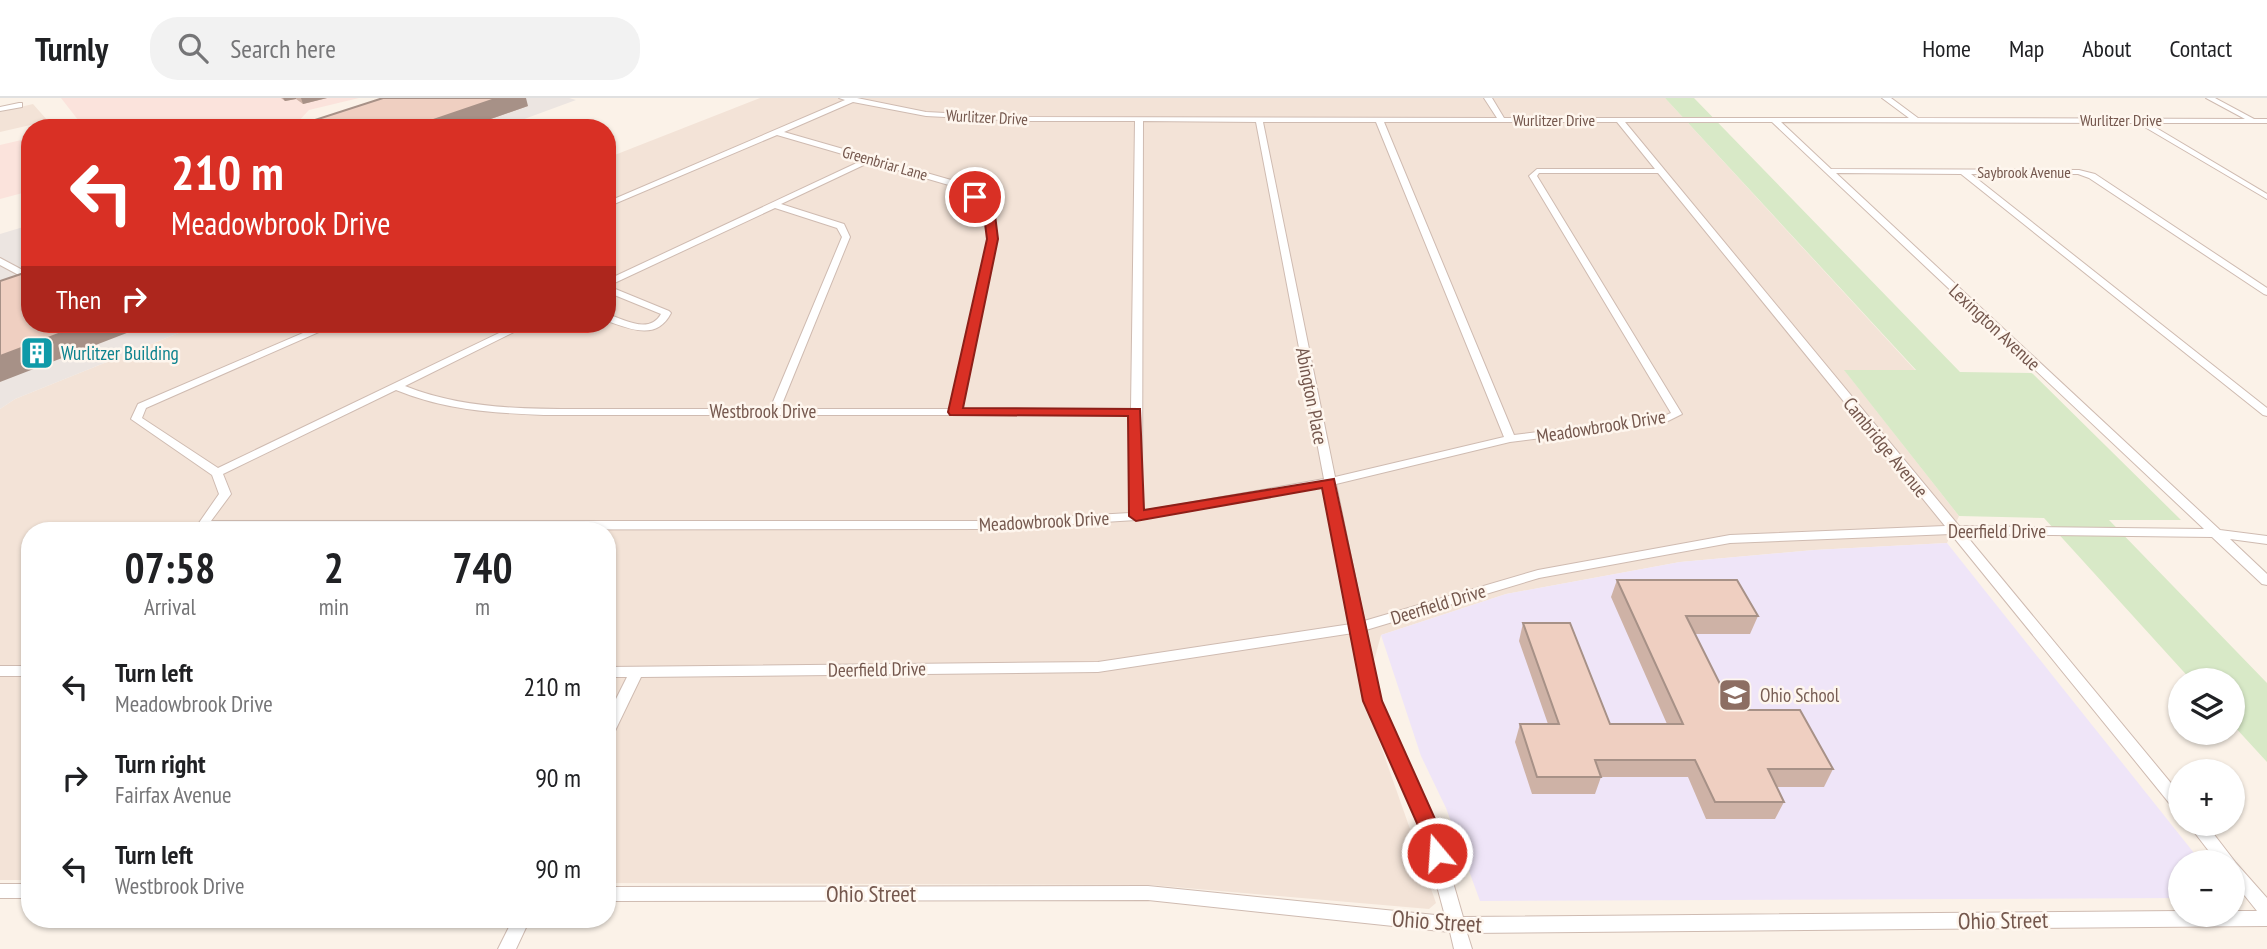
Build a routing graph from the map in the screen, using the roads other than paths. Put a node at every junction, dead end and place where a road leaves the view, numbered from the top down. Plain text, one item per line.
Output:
1 (1488, 98) edge
2 (1886, 98) edge
3 (2210, 98) edge
4 (851, 99) edge
5 (19, 105) dead end
6 (0, 109) edge
7 (1139, 119) junction
8 (1259, 119) junction
9 (1379, 120) junction
10 (1502, 120) junction
11 (1619, 120) junction
12 (1774, 120) junction
13 (2138, 120) junction
14 (1917, 121) junction
15 (2255, 121) junction
16 (2267, 121) edge
17 (2267, 127) edge
18 (776, 132) junction
19 (870, 159) junction
20 (1660, 171) junction
21 (1829, 171) junction
22 (1964, 172) junction
23 (2267, 197) edge
24 (616, 201) edge
25 (775, 205) junction
26 (0, 261) edge
27 (21, 273) edge
28 (616, 283) edge
29 (616, 291) edge
30 (2267, 292) edge
31 (616, 320) edge
32 (311, 333) edge
33 (506, 333) edge
34 (395, 386) junction
35 (774, 411) junction
36 (955, 412) junction
37 (1135, 412) junction
38 (2267, 412) edge
39 (1510, 439) junction
40 (217, 473) junction
41 (1329, 482) junction
42 (1136, 516) junction
43 (204, 522) edge
44 (616, 526) edge
45 (1954, 530) junction
46 (2215, 533) junction
47 (2267, 540) edge
48 (2267, 581) edge
49 (1358, 628) junction
50 (0, 671) edge
51 (21, 671) edge
52 (616, 672) edge
53 (636, 672) junction
54 (616, 714) edge
55 (2168, 790) edge
56 (2206, 836) edge
57 (2217, 850) edge
58 (2245, 883) edge
59 (0, 891) edge
60 (21, 891) edge
61 (616, 894) edge
62 (2267, 910) edge
63 (2267, 918) edge
64 (1458, 925) junction
65 (517, 928) edge
66 (507, 949) edge
67 (1463, 949) edge

1 - 10 street
2 - 14 street
3 - 15 street
4 - 7 street, Wurlitzer Drive
4 - 18 street
5 - 6 street
7 - 8 street, Wurlitzer Drive
7 - 37 street
8 - 9 street, Wurlitzer Drive
8 - 41 street, Abington Place
9 - 10 street, Wurlitzer Drive
9 - 39 street
10 - 11 street, Wurlitzer Drive
11 - 12 street, Wurlitzer Drive
11 - 20 street, Cambridge Avenue
12 - 14 street, Wurlitzer Drive
12 - 21 street, Lexington Avenue
13 - 14 street, Wurlitzer Drive
13 - 15 street, Wurlitzer Drive
13 - 23 street
15 - 16 street, Wurlitzer Drive
15 - 17 street
18 - 19 street, Greenbriar Lane
18 - 24 street
19 - 25 street
19 - 36 street, Greenbriar Lane
20 - 39 street, Meadowbrook Drive
20 - 45 street, Cambridge Avenue
21 - 22 street, Saybrook Avenue
21 - 46 street, Lexington Avenue
22 - 30 street, Saybrook Avenue
22 - 38 street
25 - 28 street
25 - 35 street
26 - 27 street
29 - 31 street
32 - 40 street
33 - 34 street
34 - 35 street, Westbrook Drive
34 - 40 street
35 - 36 street, Westbrook Drive
36 - 37 street, Westbrook Drive
37 - 42 street
39 - 41 street, Meadowbrook Drive
40 - 43 street
41 - 42 street, Meadowbrook Drive
41 - 49 street, Abington Place
42 - 44 street, Meadowbrook Drive
45 - 46 street, Deerfield Drive
45 - 49 street, Deerfield Drive
45 - 55 street, Cambridge Avenue
46 - 47 street, Deerfield Drive
46 - 48 street, Lexington Avenue
49 - 53 street, Deerfield Drive
49 - 64 street, Abington Place
50 - 51 street
52 - 53 street, Deerfield Drive
53 - 54 street
56 - 57 street
58 - 62 street
59 - 60 street
61 - 64 street, Ohio Street
63 - 64 street, Ohio Street
64 - 67 street, Abington Place
65 - 66 street

